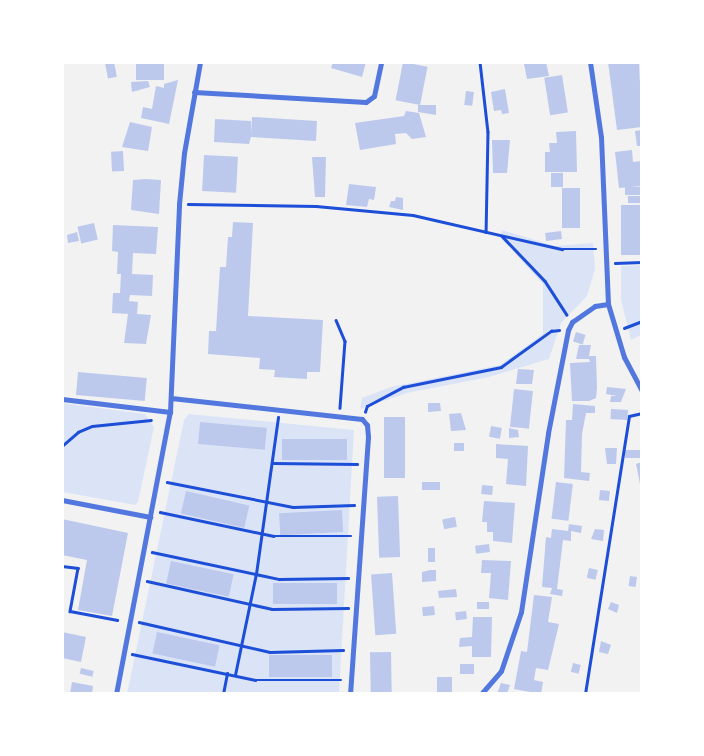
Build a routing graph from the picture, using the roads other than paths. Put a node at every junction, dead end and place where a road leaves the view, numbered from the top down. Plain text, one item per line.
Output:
1 (200, 62) edge
2 (381, 62) edge
3 (590, 62) edge
4 (194, 92) junction
5 (608, 304) junction
6 (642, 391) edge
7 (171, 398) junction
8 (62, 399) edge
9 (170, 412) junction
10 (62, 500) edge
11 (150, 517) junction
12 (116, 694) edge
13 (350, 694) edge
14 (481, 694) edge

1 - 4 street
2 - 4 street
3 - 5 street
4 - 7 street
5 - 6 street
5 - 14 street
7 - 9 street
7 - 13 street
8 - 9 street
9 - 11 street
10 - 11 street
11 - 12 street

